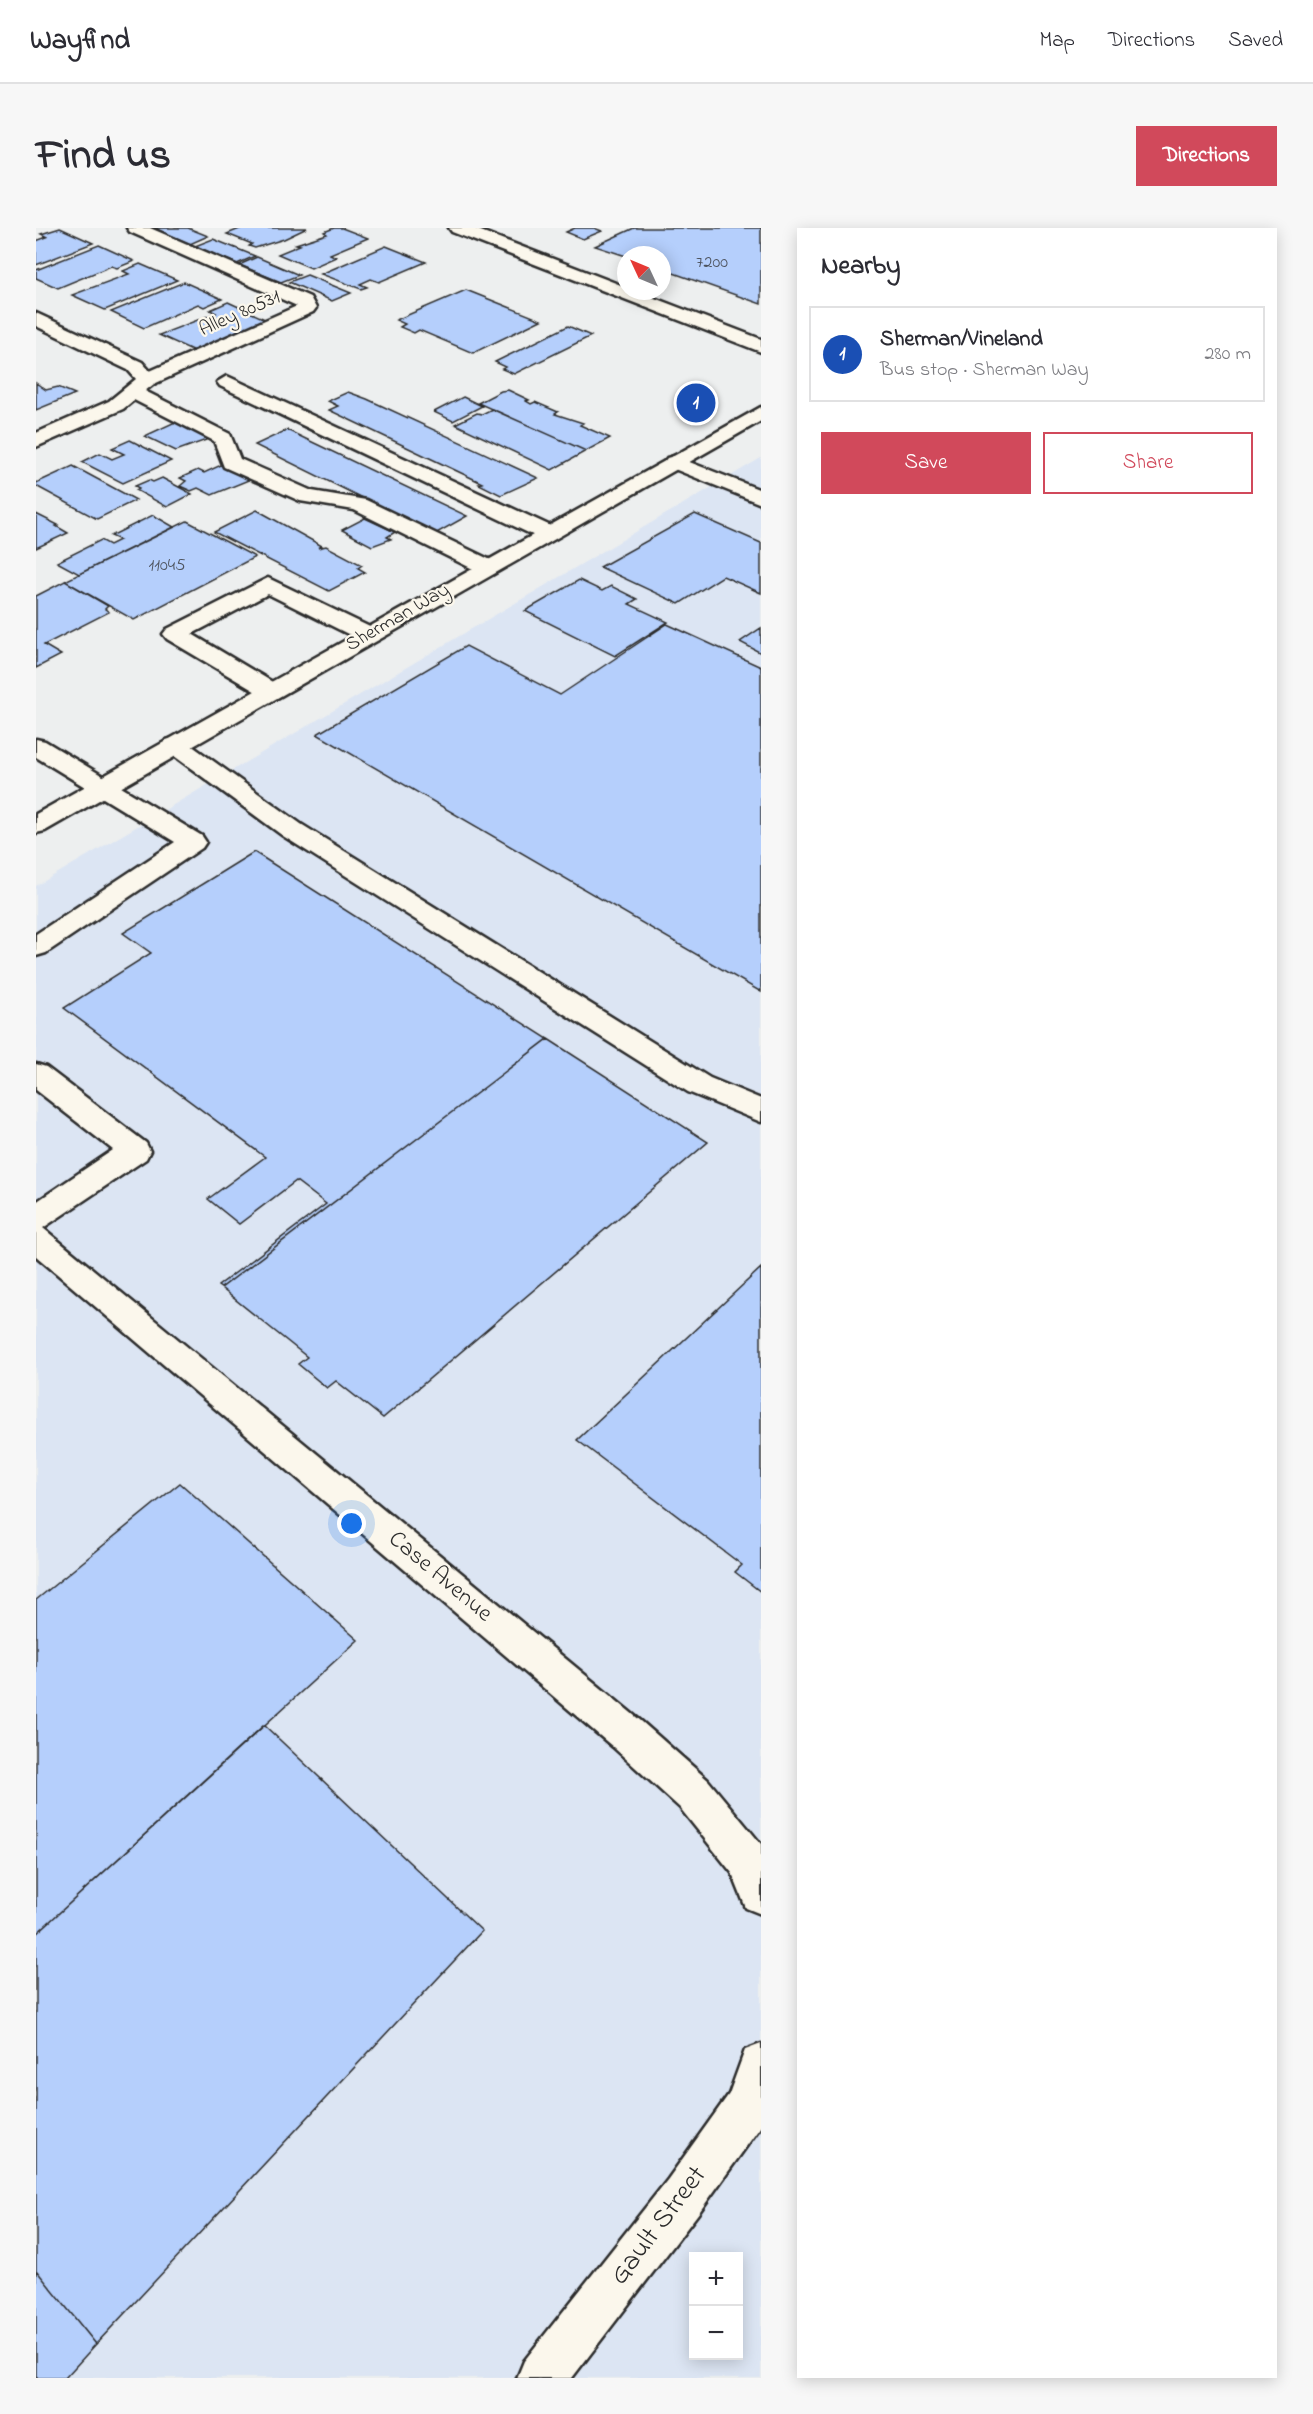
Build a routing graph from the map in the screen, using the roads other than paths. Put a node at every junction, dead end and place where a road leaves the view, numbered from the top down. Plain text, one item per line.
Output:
1 (136, 228) edge
2 (458, 228) edge
3 (36, 319) edge
4 (761, 346) edge
5 (227, 382) dead end
6 (140, 386) junction
7 (761, 413) edge
8 (36, 441) edge
9 (674, 462) junction
10 (761, 498) edge
11 (547, 533) junction
12 (487, 567) junction
13 (368, 635) junction
14 (271, 691) junction
15 (36, 746) edge
16 (175, 746) junction
17 (101, 787) junction
18 (36, 825) edge
19 (36, 947) edge
20 (44, 1091) edge
21 (761, 1111) edge
22 (36, 1218) edge
23 (36, 1238) edge
24 (761, 1893) edge
25 (761, 2066) edge
26 (541, 2378) edge

1 - 6 main road, Alley 80531
2 - 4 main road
3 - 6 main road
5 - 11 main road
6 - 8 main road
6 - 12 main road
7 - 9 main road, Sherman Way
9 - 10 main road
9 - 11 main road, Sherman Way
11 - 12 main road, Sherman Way
12 - 13 main road, Sherman Way
13 - 14 main road, Sherman Way
13 - 14 main road
14 - 16 main road, Sherman Way
15 - 17 main road
16 - 17 main road, Sherman Way
16 - 21 main road
17 - 18 main road, Sherman Way
17 - 19 main road
20 - 22 main road
23 - 24 main road, Case Avenue
25 - 26 main road, Gault Street

